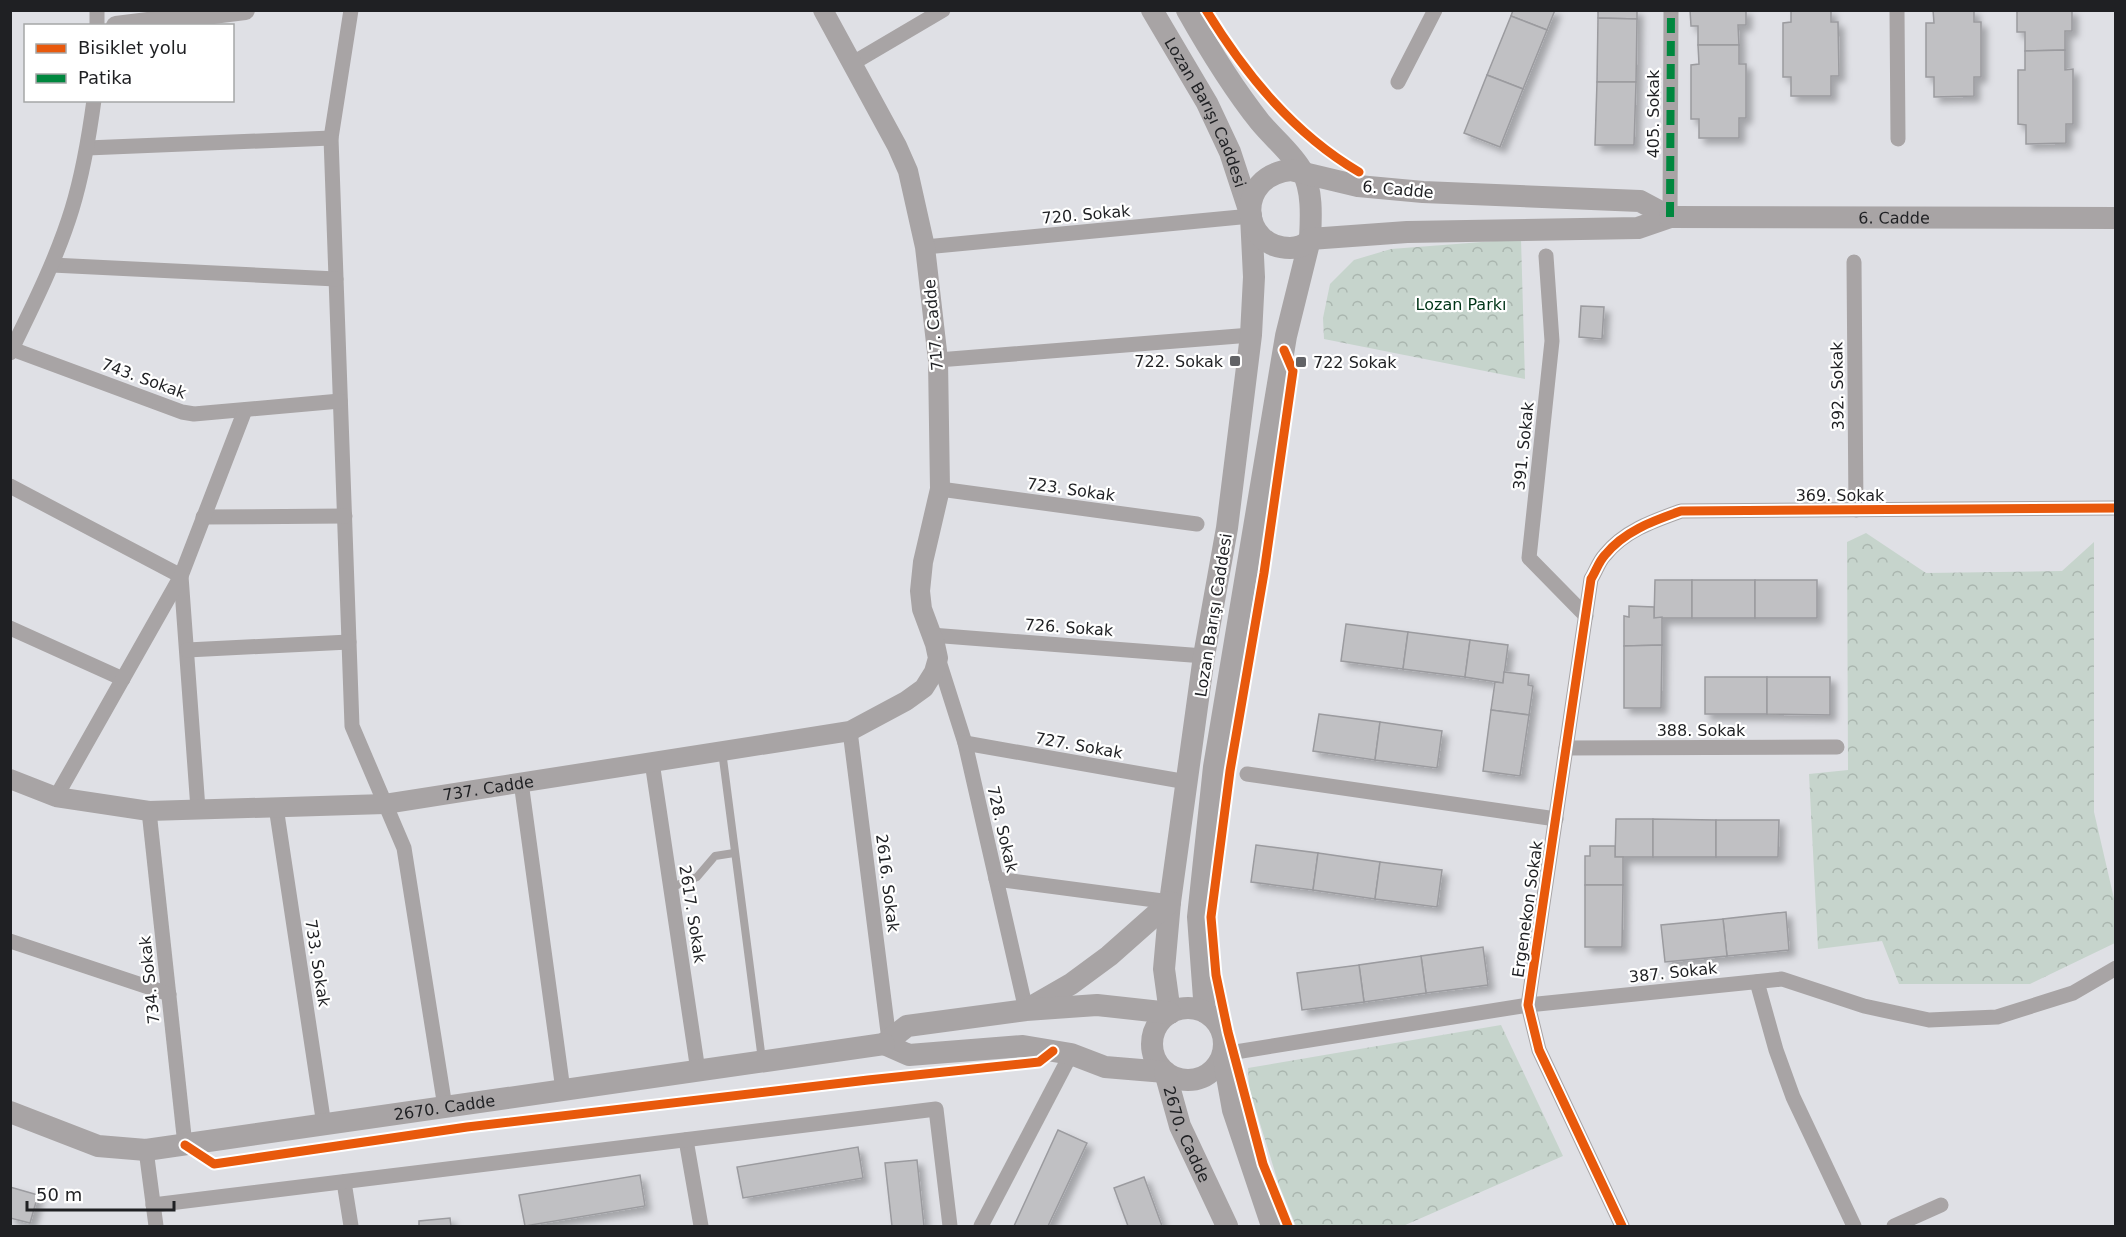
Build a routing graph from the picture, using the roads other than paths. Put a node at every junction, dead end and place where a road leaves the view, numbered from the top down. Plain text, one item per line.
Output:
1 (245, 10) edge
2 (351, 10) edge
3 (823, 10) edge
4 (943, 10) edge
5 (1152, 10) edge
6 (1187, 10) edge
7 (1435, 10) edge
8 (1671, 10) edge
9 (1897, 10) edge
10 (132, 24) edge
11 (853, 63) junction
12 (1398, 82) dead end
13 (94, 102) edge
14 (331, 138) junction
15 (1898, 139) dead end
16 (87, 148) junction
17 (1303, 172) junction
18 (1251, 216) junction
19 (1670, 217) junction
20 (2115, 218) edge
21 (1310, 239) junction
22 (925, 247) junction
23 (1546, 256) dead end
24 (1854, 262) dead end
25 (52, 265) junction
26 (336, 279) junction
27 (1251, 335) junction
28 (11, 351) edge
29 (938, 360) junction
30 (340, 401) junction
31 (245, 410) junction
32 (10, 486) edge
33 (940, 489) junction
34 (2115, 508) edge
35 (1856, 510) junction
36 (345, 516) junction
37 (203, 518) junction
38 (1197, 524) dead end
39 (181, 576) junction
40 (1592, 579) joint
41 (1586, 616) junction
42 (10, 628) edge
43 (931, 634) junction
44 (349, 642) junction
45 (187, 650) junction
46 (1204, 656) junction
47 (938, 658) junction
48 (123, 680) junction
49 (850, 731) junction
50 (965, 743) junction
51 (1837, 747) dead end
52 (1566, 748) junction
53 (722, 751) junction
54 (652, 762) junction
55 (1247, 774) dead end
56 (10, 779) edge
57 (521, 782) junction
58 (1187, 782) junction
59 (56, 797) junction
60 (385, 804) junction
61 (276, 807) junction
62 (198, 809) junction
63 (149, 811) junction
64 (1556, 819) junction
65 (734, 853) junction
66 (996, 879) junction
67 (670, 888) junction
68 (1170, 902) junction
69 (10, 941) edge
70 (2115, 968) edge
71 (1757, 982) junction
72 (168, 994) junction
73 (1528, 1005) junction
74 (1026, 1010) junction
75 (1205, 1012) junction
76 (1170, 1013) junction
77 (886, 1042) junction
78 (1071, 1054) junction
79 (1223, 1054) junction
80 (763, 1062) junction
81 (698, 1071) junction
82 (1164, 1072) junction
83 (563, 1090) junction
84 (445, 1107) junction
85 (10, 1112) edge
86 (324, 1125) junction
87 (686, 1140) junction
88 (185, 1145) junction
89 (146, 1150) junction
90 (344, 1182) junction
91 (153, 1205) junction
92 (1941, 1205) dead end
93 (156, 1227) edge
94 (351, 1227) edge
95 (701, 1227) edge
96 (950, 1227) edge
97 (981, 1227) edge
98 (1227, 1227) edge
99 (1272, 1227) edge
100 (1622, 1227) edge
101 (1854, 1227) edge
102 (1894, 1227) edge

1 - 10 street
2 - 14 street
3 - 11 street, 717. Cadde
4 - 11 street
5 - 18 main road, Lozan Barışı Caddesi
6 - 17 main road, Lozan Barışı Caddesi
7 - 12 street
8 - 19 street, 405. Sokak
9 - 15 street
11 - 22 street, 717. Cadde
13 - 16 street
14 - 16 street
14 - 26 street
16 - 25 street
17 - 18 main road, Lozan Barışı Caddesi
17 - 19 main road, 6. Cadde
17 - 21 main road, Lozan Barışı Caddesi
18 - 21 main road, Lozan Barışı Caddesi
18 - 22 street, 720. Sokak
18 - 27 main road, Lozan Barışı Caddesi
19 - 20 main road, 6. Cadde
19 - 21 main road, 6. Cadde
21 - 75 main road, Lozan Barışı Caddesi
22 - 29 street, 717. Cadde
23 - 41 street, 391. Sokak
24 - 35 street, 392. Sokak
25 - 26 street
25 - 28 street
26 - 30 street
27 - 29 street
27 - 46 main road, Lozan Barışı Caddesi
28 - 31 street, 743. Sokak
29 - 33 street, 717. Cadde
30 - 31 street, 743. Sokak
30 - 36 street
31 - 37 street
32 - 39 street
33 - 38 street, 723. Sokak
33 - 43 street, 717. Cadde
34 - 35 street, 369. Sokak
35 - 40 street, 369. Sokak
36 - 37 street
36 - 44 street
37 - 39 street
39 - 45 street
39 - 48 street
40 - 41 street, Ergenekon Sokak
41 - 52 street, Ergenekon Sokak
42 - 48 street
43 - 46 street, 726. Sokak
43 - 47 street, 717. Cadde
44 - 45 street
44 - 60 street
45 - 62 street
46 - 58 main road, Lozan Barışı Caddesi
47 - 49 street, 737. Cadde
47 - 50 street, 728. Sokak
48 - 59 street
49 - 53 street, 737. Cadde
49 - 77 street, 2616. Sokak
50 - 58 street, 727. Sokak
50 - 66 street, 728. Sokak
51 - 52 street, 388. Sokak
52 - 64 street, Ergenekon Sokak
53 - 54 street, 737. Cadde
53 - 65 lane
54 - 57 street, 737. Cadde
54 - 67 street, 2617. Sokak
55 - 64 street
56 - 59 street, 737. Cadde
57 - 60 street, 737. Cadde
57 - 83 street
58 - 68 main road, Lozan Barışı Caddesi
59 - 63 street, 737. Cadde
60 - 61 street, 737. Cadde
60 - 84 street
61 - 62 street, 737. Cadde
61 - 86 street, 733. Sokak
62 - 63 street, 737. Cadde
63 - 72 street, 734. Sokak
64 - 73 street, Ergenekon Sokak
65 - 67 lane
65 - 80 lane
66 - 68 street
66 - 74 street, 728. Sokak
67 - 81 street, 2617. Sokak
68 - 74 main road
68 - 76 main road, Lozan Barışı Caddesi
69 - 72 street
70 - 71 street, 387. Sokak
71 - 73 street, 387. Sokak
71 - 101 street
72 - 88 street, 734. Sokak
73 - 79 street, 387. Sokak
73 - 100 street, Ergenekon Sokak
74 - 76 main road, 2670. Cadde
74 - 77 main road, 2670. Cadde
75 - 76 main road
75 - 79 main road
76 - 82 main road
77 - 78 main road, 2670. Cadde
77 - 80 main road, 2670. Cadde
78 - 82 main road, 2670. Cadde
78 - 97 street
79 - 82 main road
79 - 99 main road
80 - 81 main road, 2670. Cadde
81 - 83 main road, 2670. Cadde
82 - 98 main road, 2670. Cadde
83 - 84 main road, 2670. Cadde
84 - 86 main road, 2670. Cadde
85 - 89 main road, 2670. Cadde
86 - 88 main road, 2670. Cadde
87 - 90 street
87 - 95 street
87 - 96 street
88 - 89 main road, 2670. Cadde
89 - 91 street
90 - 91 street
90 - 94 street
91 - 93 street
92 - 102 street

